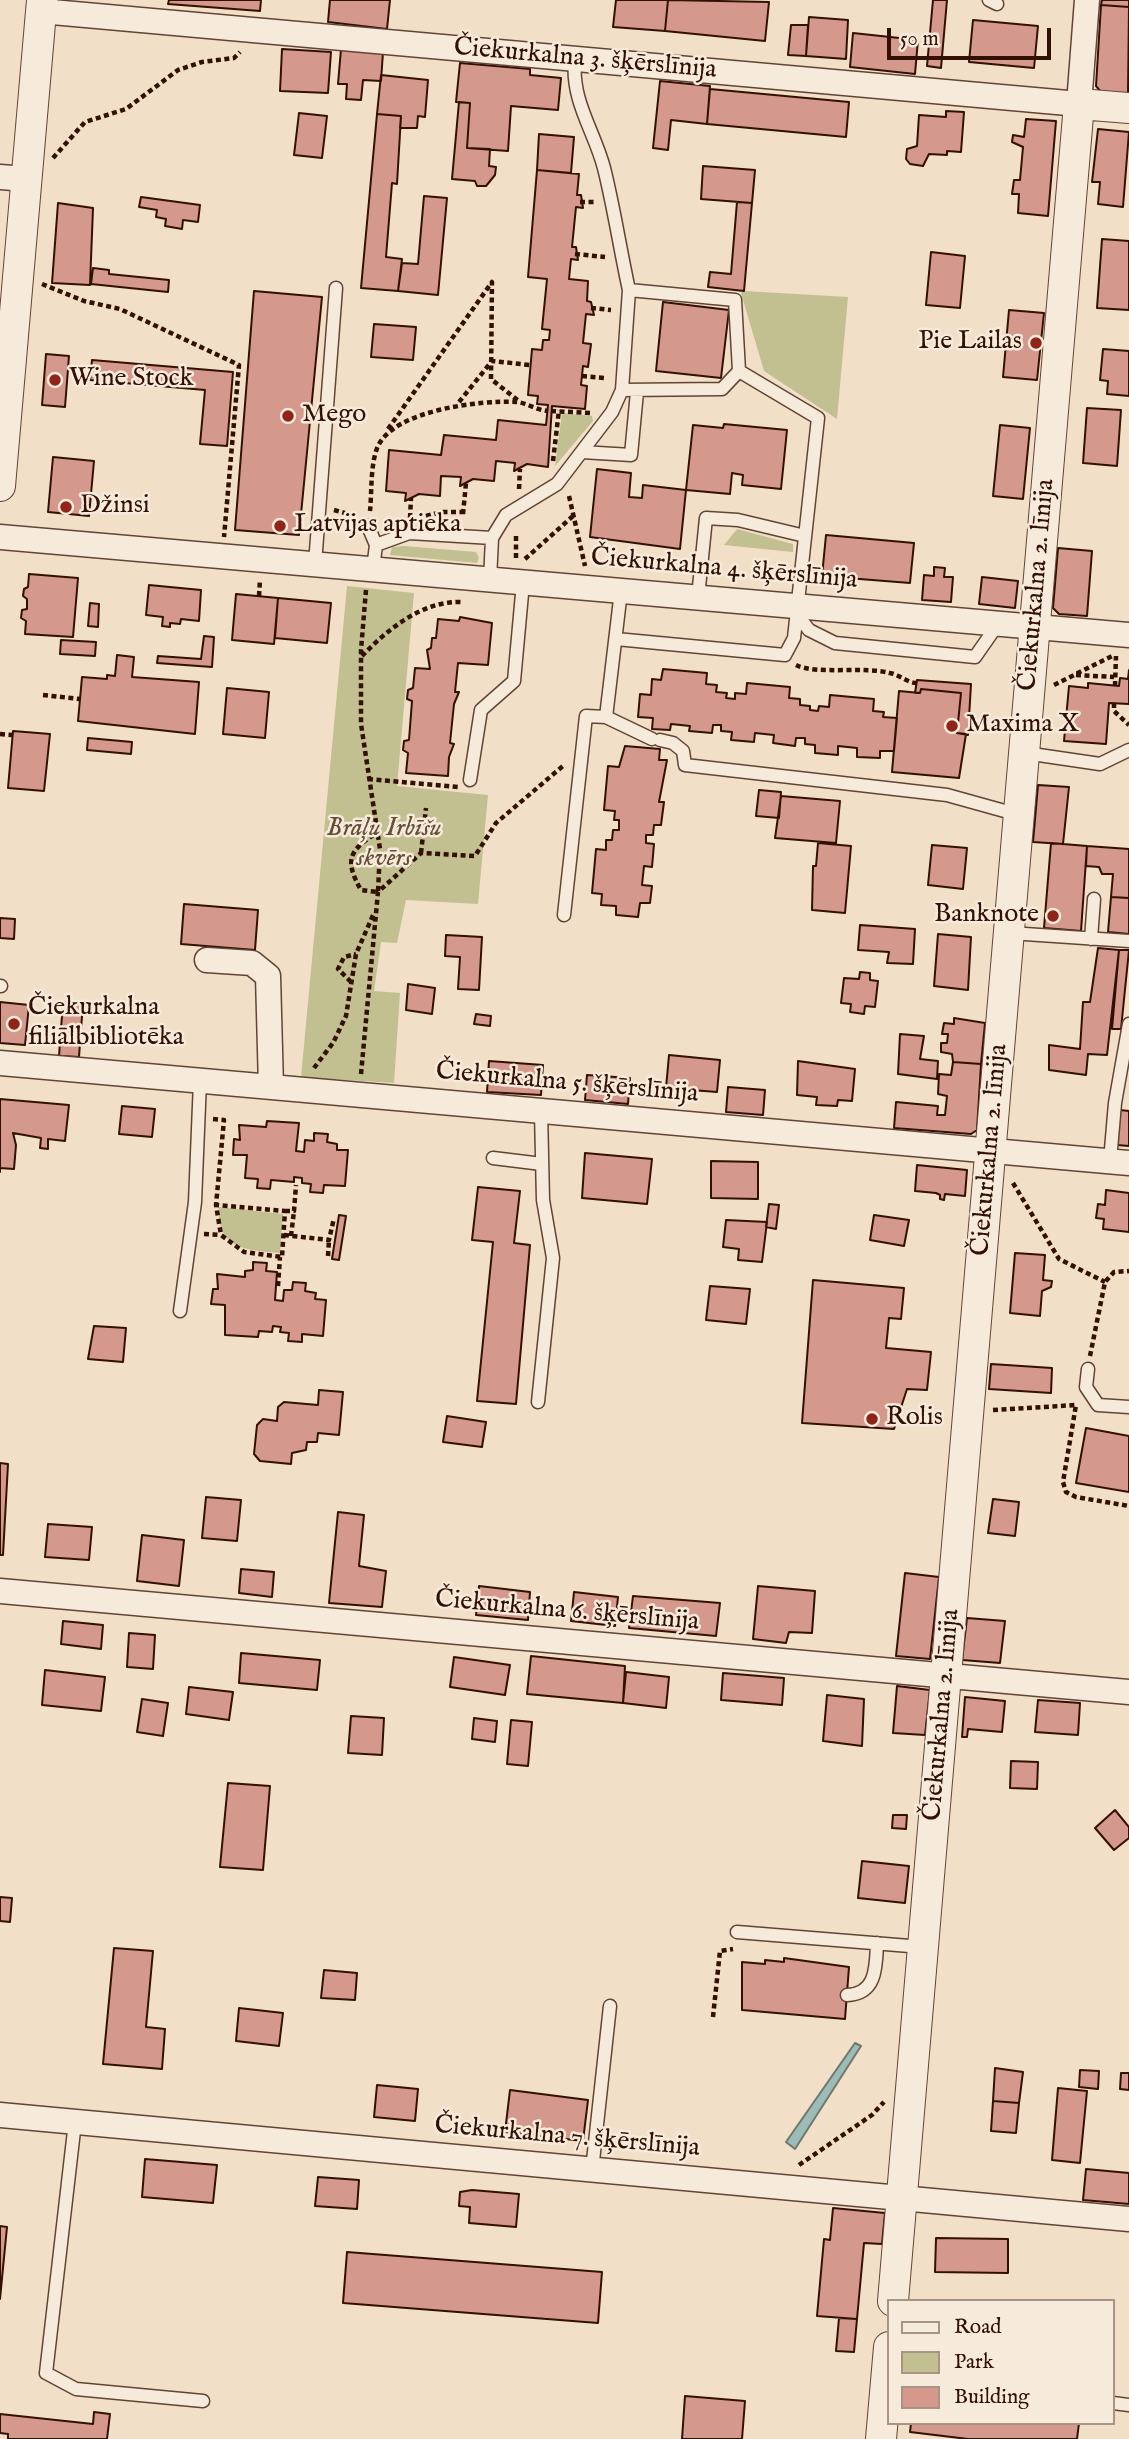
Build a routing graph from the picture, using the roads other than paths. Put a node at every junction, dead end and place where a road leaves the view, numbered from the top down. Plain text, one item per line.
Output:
1 (1087, 0) edge
2 (42, 5) edge
3 (575, 60) junction
4 (1079, 104) junction
5 (1129, 108) edge
6 (24, 174) edge
7 (336, 288) dead end
8 (629, 290) junction
9 (738, 371) junction
10 (622, 390) junction
11 (637, 392) junction
12 (582, 452) junction
13 (0, 486) edge
14 (368, 526) road end
15 (805, 536) junction
16 (0, 537) edge
17 (492, 538) junction
18 (315, 564) junction
19 (372, 564) junction
20 (524, 574) junction
21 (490, 580) junction
22 (621, 591) junction
23 (698, 597) junction
24 (799, 611) junction
25 (999, 623) junction
26 (1035, 626) junction
27 (616, 639) junction
28 (1121, 641) edge
29 (606, 717) junction
30 (1129, 750) edge
31 (1025, 753) junction
32 (470, 780) dead end
33 (1019, 815) junction
34 (1094, 899) dead end
35 (564, 915) dead end
36 (1010, 933) junction
37 (1091, 939) junction
38 (1129, 942) edge
39 (207, 960) dead end
40 (1129, 1024) edge
41 (0, 1063) edge
42 (206, 1081) junction
43 (271, 1087) junction
44 (541, 1111) junction
45 (990, 1152) junction
46 (494, 1158) dead end
47 (1120, 1162) edge
48 (542, 1164) junction
49 (180, 1311) dead end
50 (1088, 1369) road end
51 (538, 1402) dead end
52 (1129, 1406) edge
53 (0, 1591) edge
54 (946, 1676) junction
55 (1129, 1692) edge
56 (737, 1932) road end
57 (877, 1943) junction
58 (922, 1947) junction
59 (847, 1995) dead end
60 (610, 2006) dead end
61 (0, 2115) edge
62 (75, 2122) junction
63 (592, 2170) junction
64 (902, 2199) junction
65 (1129, 2219) edge
66 (893, 2299) edge
67 (888, 2358) edge
68 (204, 2400) dead end
69 (881, 2439) edge

1 - 4 street, Čiekurkalna 2. līnija
2 - 3 street, Čiekurkalna 3. šķērslīnija
2 - 6 street
3 - 4 street, Čiekurkalna 3. šķērslīnija
3 - 8 lane
4 - 5 street, Čiekurkalna 3. šķērslīnija
4 - 26 street, Čiekurkalna 2. līnija
6 - 13 street
7 - 18 lane
8 - 9 lane
8 - 10 lane
9 - 11 lane
9 - 15 lane
10 - 11 lane
10 - 12 lane
11 - 12 lane
12 - 17 lane
14 - 19 lane
15 - 23 lane
15 - 24 lane
16 - 18 street, Čiekurkalna 4. šķērslīnija
17 - 19 lane
17 - 21 lane
18 - 19 street, Čiekurkalna 4. šķērslīnija
19 - 21 street, Čiekurkalna 4. šķērslīnija
20 - 21 street, Čiekurkalna 4. šķērslīnija
20 - 22 street, Čiekurkalna 4. šķērslīnija
20 - 32 lane
22 - 23 street, Čiekurkalna 4. šķērslīnija
22 - 27 lane
23 - 24 street, Čiekurkalna 4. šķērslīnija
24 - 25 street, Čiekurkalna 4. šķērslīnija
24 - 25 lane
24 - 27 lane
25 - 26 street, Čiekurkalna 4. šķērslīnija
26 - 28 street, Čiekurkalna 4. šķērslīnija
26 - 31 street, Čiekurkalna 2. līnija
27 - 29 lane
29 - 33 lane
29 - 35 lane
30 - 31 lane
31 - 33 street, Čiekurkalna 2. līnija
33 - 36 street, Čiekurkalna 2. līnija
34 - 37 lane
36 - 37 lane
36 - 45 street, Čiekurkalna 2. līnija
37 - 38 lane
39 - 43 street
40 - 47 lane
41 - 42 street, Čiekurkalna 5. šķērslīnija
42 - 43 street, Čiekurkalna 5. šķērslīnija
42 - 49 lane
43 - 44 street, Čiekurkalna 5. šķērslīnija
44 - 45 street, Čiekurkalna 5. šķērslīnija
44 - 48 lane
45 - 47 street, Čiekurkalna 5. šķērslīnija
45 - 54 street, Čiekurkalna 2. līnija
46 - 48 lane
48 - 51 lane
50 - 52 lane
53 - 54 street, Čiekurkalna 6. šķērslīnija
54 - 55 street, Čiekurkalna 6. šķērslīnija
54 - 58 street, Čiekurkalna 2. līnija
56 - 57 lane
57 - 58 lane
57 - 59 lane
58 - 64 street, Čiekurkalna 2. līnija
60 - 63 lane
61 - 62 street, Čiekurkalna 7. šķērslīnija
62 - 63 street, Čiekurkalna 7. šķērslīnija
62 - 68 lane
63 - 64 street, Čiekurkalna 7. šķērslīnija
64 - 65 street, Čiekurkalna 7. šķērslīnija
64 - 66 street, Čiekurkalna 2. līnija
67 - 69 street

